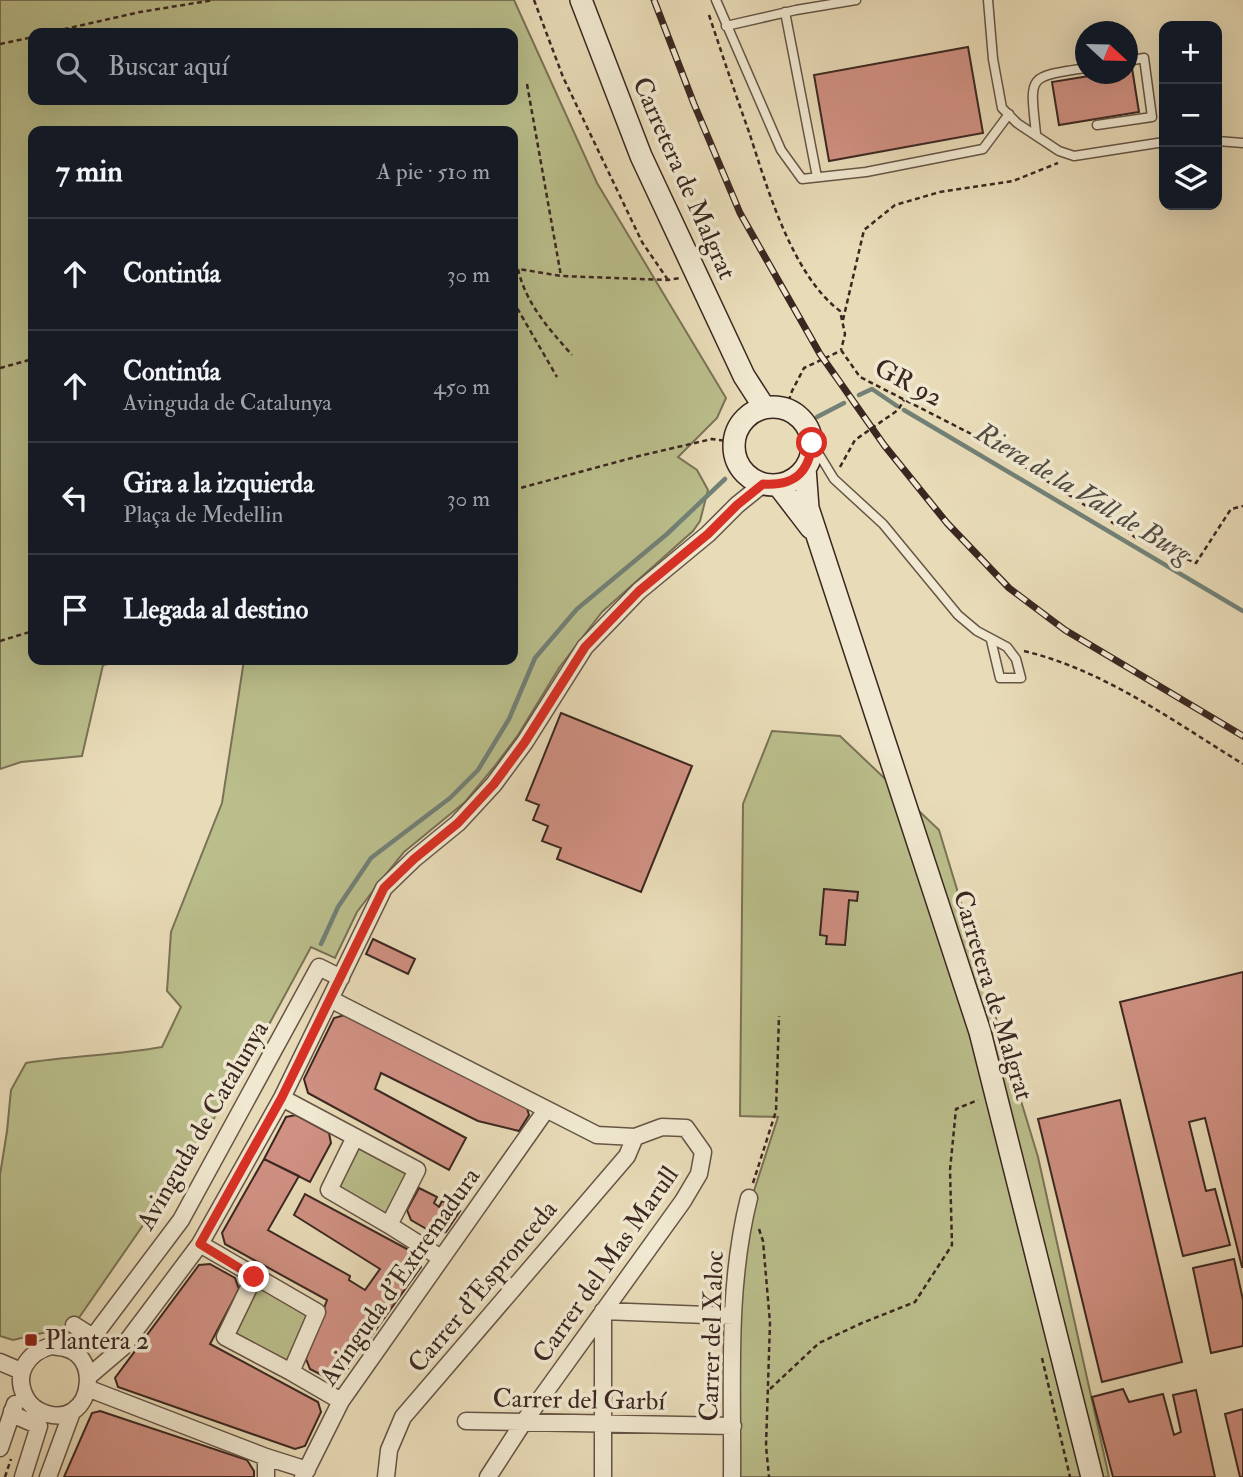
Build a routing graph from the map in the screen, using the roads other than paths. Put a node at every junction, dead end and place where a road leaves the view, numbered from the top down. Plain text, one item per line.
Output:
1 (581, 0) edge
2 (716, 0) edge
3 (856, 0) edge
4 (988, 0) edge
5 (785, 12) junction
6 (726, 26) junction
7 (1138, 59) edge
8 (1075, 70) edge
9 (1009, 114) junction
10 (1097, 125) dead end
11 (1036, 134) junction
12 (1222, 141) edge
13 (1243, 142) edge
14 (1159, 143) edge
15 (817, 177) junction
16 (756, 412) junction
17 (812, 443) junction
18 (805, 468) junction
19 (764, 482) junction
20 (818, 537) junction
21 (991, 640) junction
22 (341, 978) junction
23 (330, 999) junction
24 (282, 1097) junction
25 (546, 1110) junction
26 (355, 1137) junction
27 (635, 1137) junction
28 (749, 1198) road end
29 (388, 1225) junction
30 (200, 1244) junction
31 (441, 1258) junction
32 (254, 1277) junction
33 (603, 1311) junction
34 (733, 1316) junction
35 (74, 1325) dead end
36 (0, 1363) edge
37 (21, 1371) junction
38 (291, 1372) junction
39 (88, 1382) junction
40 (21, 1389) junction
41 (341, 1401) junction
42 (12, 1411) junction
43 (72, 1412) junction
44 (466, 1421) dead end
45 (523, 1423) junction
46 (603, 1425) junction
47 (733, 1426) junction
48 (0, 1448) edge
49 (265, 1457) junction
50 (305, 1473) edge
51 (23, 1477) edge
52 (48, 1477) edge
53 (266, 1477) edge
54 (386, 1477) edge
55 (488, 1477) edge
56 (603, 1477) edge
57 (732, 1477) edge
58 (1091, 1477) edge

1 - 16 street, Carretera de Malgrat
2 - 6 lane
3 - 5 lane
4 - 9 lane
5 - 6 lane
5 - 15 lane
6 - 15 lane
7 - 10 lane
8 - 11 lane
9 - 11 lane
9 - 15 lane
11 - 14 lane
12 - 13 lane
16 - 17 street
16 - 19 street
17 - 18 street
17 - 21 lane
18 - 19 street
18 - 20 street, Carretera de Malgrat
19 - 20 street, Carretera de Malgrat
19 - 22 street, Avinguda de Catalunya
20 - 58 street, Carretera de Malgrat
21 - 21 lane
22 - 23 street, Avinguda de Catalunya
22 - 35 street, Avinguda de Catalunya
23 - 24 street, Avinguda de Catalunya
23 - 25 street, Carrer del Mas Marull
24 - 26 street
24 - 30 street, Avinguda de Catalunya
25 - 27 street, Carrer del Mas Marull
25 - 31 street, Avinguda d'Extremadura
26 - 29 street
26 - 29 street
27 - 33 street, Carrer del Mas Marull
27 - 54 street, Carrer d'Espronceda
28 - 34 street, Carrer del Xaloc
29 - 31 street
30 - 32 street
30 - 39 street, Avinguda de Catalunya
31 - 41 street, Avinguda d'Extremadura
32 - 38 street
32 - 38 street
33 - 34 street
33 - 45 street, Carrer del Mas Marull
33 - 46 street
34 - 47 street, Carrer del Xaloc
36 - 37 street
37 - 39 street
37 - 40 street
38 - 41 street
39 - 43 street
39 - 49 street
40 - 42 street
40 - 43 street
41 - 50 street, Avinguda d'Extremadura
42 - 48 street
42 - 51 street
43 - 52 street
44 - 45 street, Carrer del Garbí
45 - 46 street, Carrer del Garbí
45 - 55 street, Carrer del Mas Marull
46 - 47 street, Carrer del Garbí
46 - 56 street
47 - 57 street, Carrer del Xaloc
49 - 50 street
49 - 53 street

